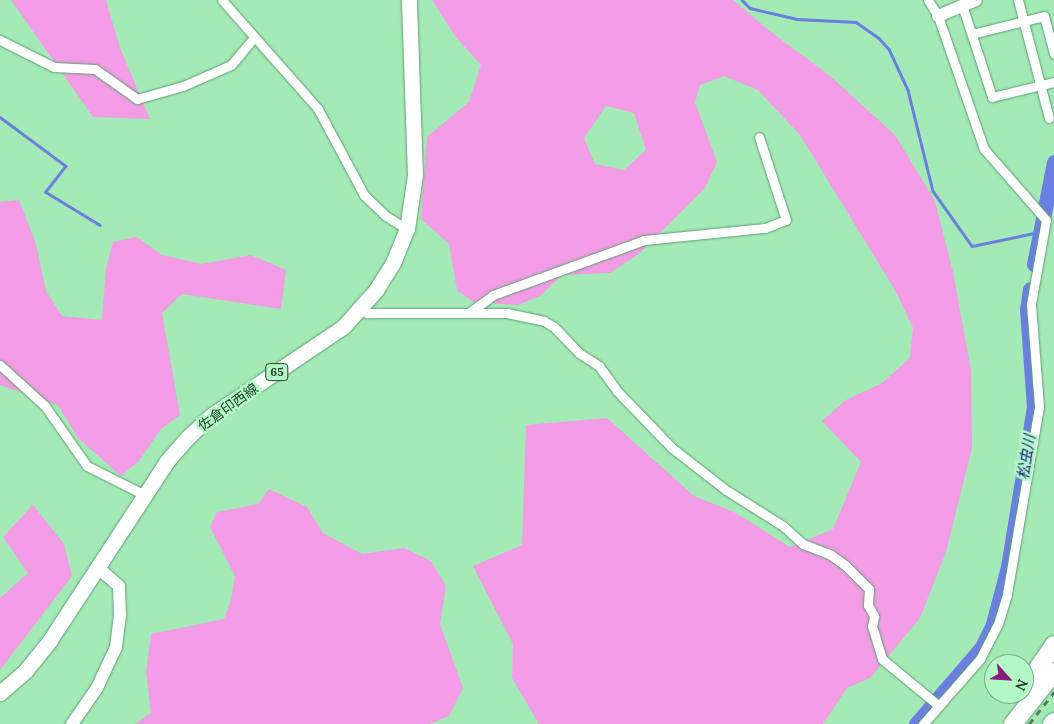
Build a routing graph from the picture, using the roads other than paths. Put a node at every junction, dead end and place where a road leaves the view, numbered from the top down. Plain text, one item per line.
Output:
1 (222, 0) edge
2 (409, 0) edge
3 (928, 0) edge
4 (976, 0) edge
5 (1018, 0) edge
6 (962, 5) junction
7 (938, 16) junction
8 (1023, 21) junction
9 (972, 34) junction
10 (254, 38) junction
11 (0, 40) edge
12 (1054, 54) edge
13 (1054, 82) edge
14 (1041, 86) junction
15 (1054, 113) edge
16 (759, 137) dead end
17 (407, 229) junction
18 (361, 310) junction
19 (470, 312) junction
20 (0, 365) edge
21 (145, 495) junction
22 (98, 568) junction
23 (1054, 645) edge
24 (1054, 672) edge
25 (1034, 674) edge
26 (0, 693) edge
27 (1014, 704) edge
28 (939, 706) junction
29 (72, 724) edge
30 (923, 724) edge
31 (1001, 724) edge
32 (1013, 724) edge

1 - 10 street
2 - 17 main road, 佐倉印西線 / 65
3 - 7 street
4 - 6 street
5 - 8 street
6 - 7 street
6 - 9 street
7 - 28 street
8 - 9 street
8 - 12 street
8 - 14 street
9 - 14 street
10 - 11 street
10 - 17 street
13 - 14 street
14 - 15 street
16 - 19 street
17 - 18 main road, 佐倉印西線 / 65
18 - 19 street
18 - 21 main road, 佐倉印西線 / 65
19 - 28 street
20 - 21 street
21 - 22 main road, 佐倉印西線 / 65
22 - 26 main road, 佐倉印西線 / 65
22 - 29 street
23 - 25 highway
24 - 32 highway
27 - 31 highway
28 - 30 street

